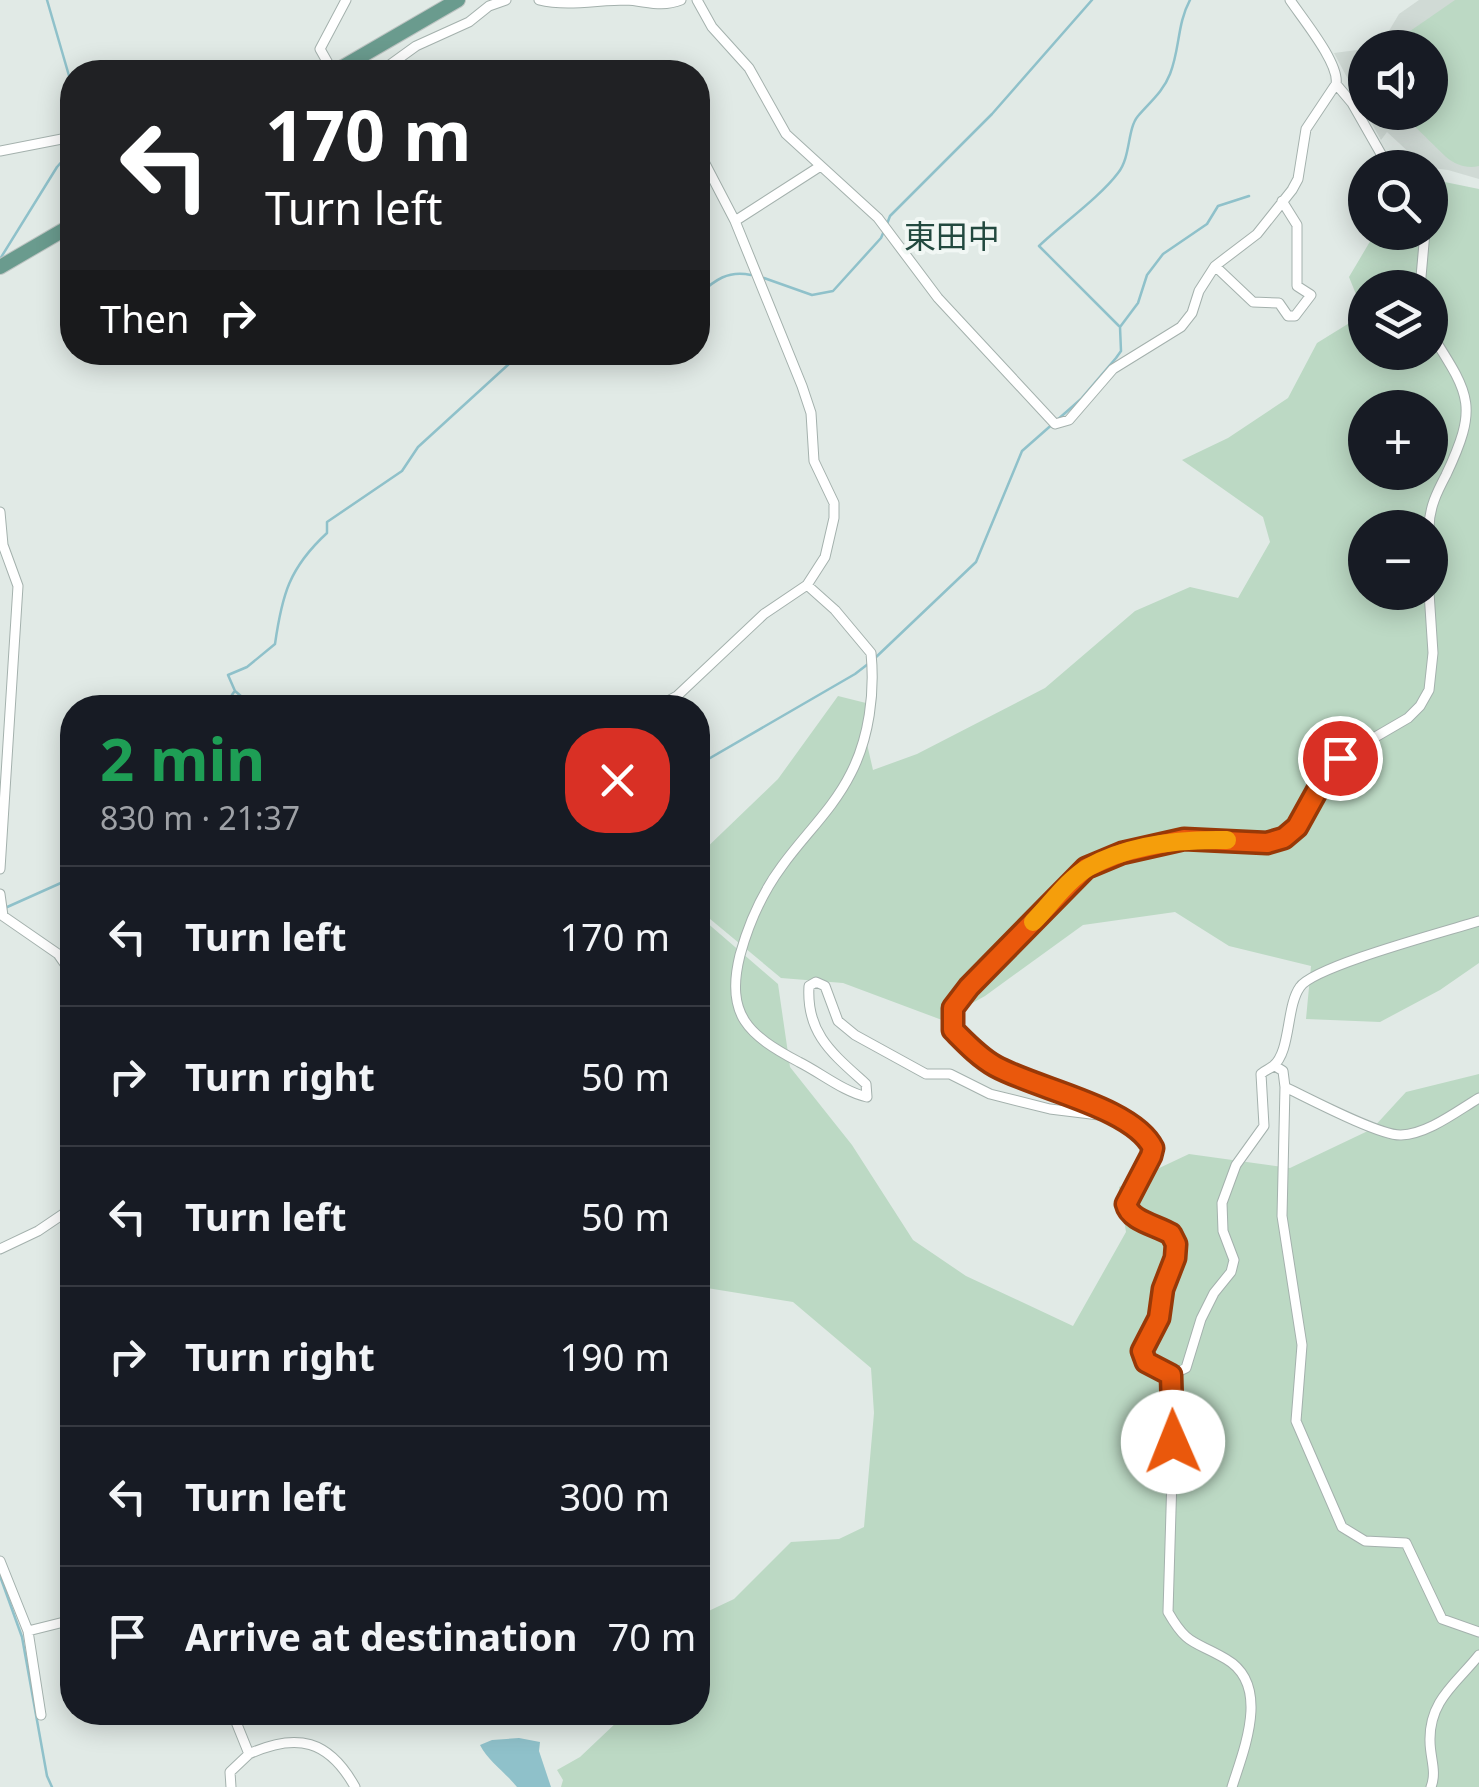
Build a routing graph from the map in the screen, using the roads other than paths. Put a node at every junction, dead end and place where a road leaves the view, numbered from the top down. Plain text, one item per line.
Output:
1 (346, 0) edge
2 (458, 0) edge
3 (506, 0) edge
4 (538, 0) edge
5 (680, 0) edge
6 (697, 0) edge
7 (1290, 0) edge
8 (326, 60) edge
9 (354, 60) edge
10 (397, 60) edge
11 (1336, 84) junction
12 (60, 139) edge
13 (1379, 150) edge
14 (0, 151) edge
15 (819, 167) junction
16 (710, 173) edge
17 (1282, 201) junction
18 (735, 220) junction
19 (60, 232) edge
20 (1216, 266) junction
21 (0, 267) edge
22 (1448, 362) edge
23 (1430, 510) edge
24 (0, 512) edge
25 (807, 585) junction
26 (1430, 610) edge
27 (678, 695) edge
28 (0, 870) edge
29 (0, 894) edge
30 (2, 917) edge
31 (1479, 921) edge
32 (60, 957) edge
33 (1274, 1066) junction
34 (1285, 1087) junction
35 (1479, 1098) edge
36 (1120, 1117) junction
37 (60, 1216) edge
38 (0, 1249) edge
39 (1171, 1375) junction
40 (0, 1561) edge
41 (60, 1623) edge
42 (28, 1632) junction
43 (1479, 1632) edge
44 (1479, 1655) edge
45 (41, 1715) dead end
46 (237, 1725) edge
47 (249, 1754) junction
48 (232, 1787) edge
49 (355, 1787) edge
50 (1232, 1787) edge
51 (1431, 1787) edge

1 - 8 street
2 - 9 main road
3 - 10 street
4 - 5 street
6 - 15 street
7 - 11 street
11 - 13 street
11 - 17 street
12 - 14 street
15 - 18 street
15 - 20 street
16 - 18 street
17 - 20 street
17 - 20 street
18 - 25 street
19 - 21 main road
22 - 23 street
24 - 28 street
25 - 27 street
25 - 36 street
26 - 36 street
29 - 30 street
30 - 32 street
31 - 33 street
33 - 34 street
33 - 39 street
34 - 35 street
34 - 43 street
36 - 39 street
37 - 38 street
39 - 50 street
40 - 42 street
41 - 42 street
42 - 45 street
44 - 51 street
46 - 47 street
47 - 48 street
47 - 49 street

